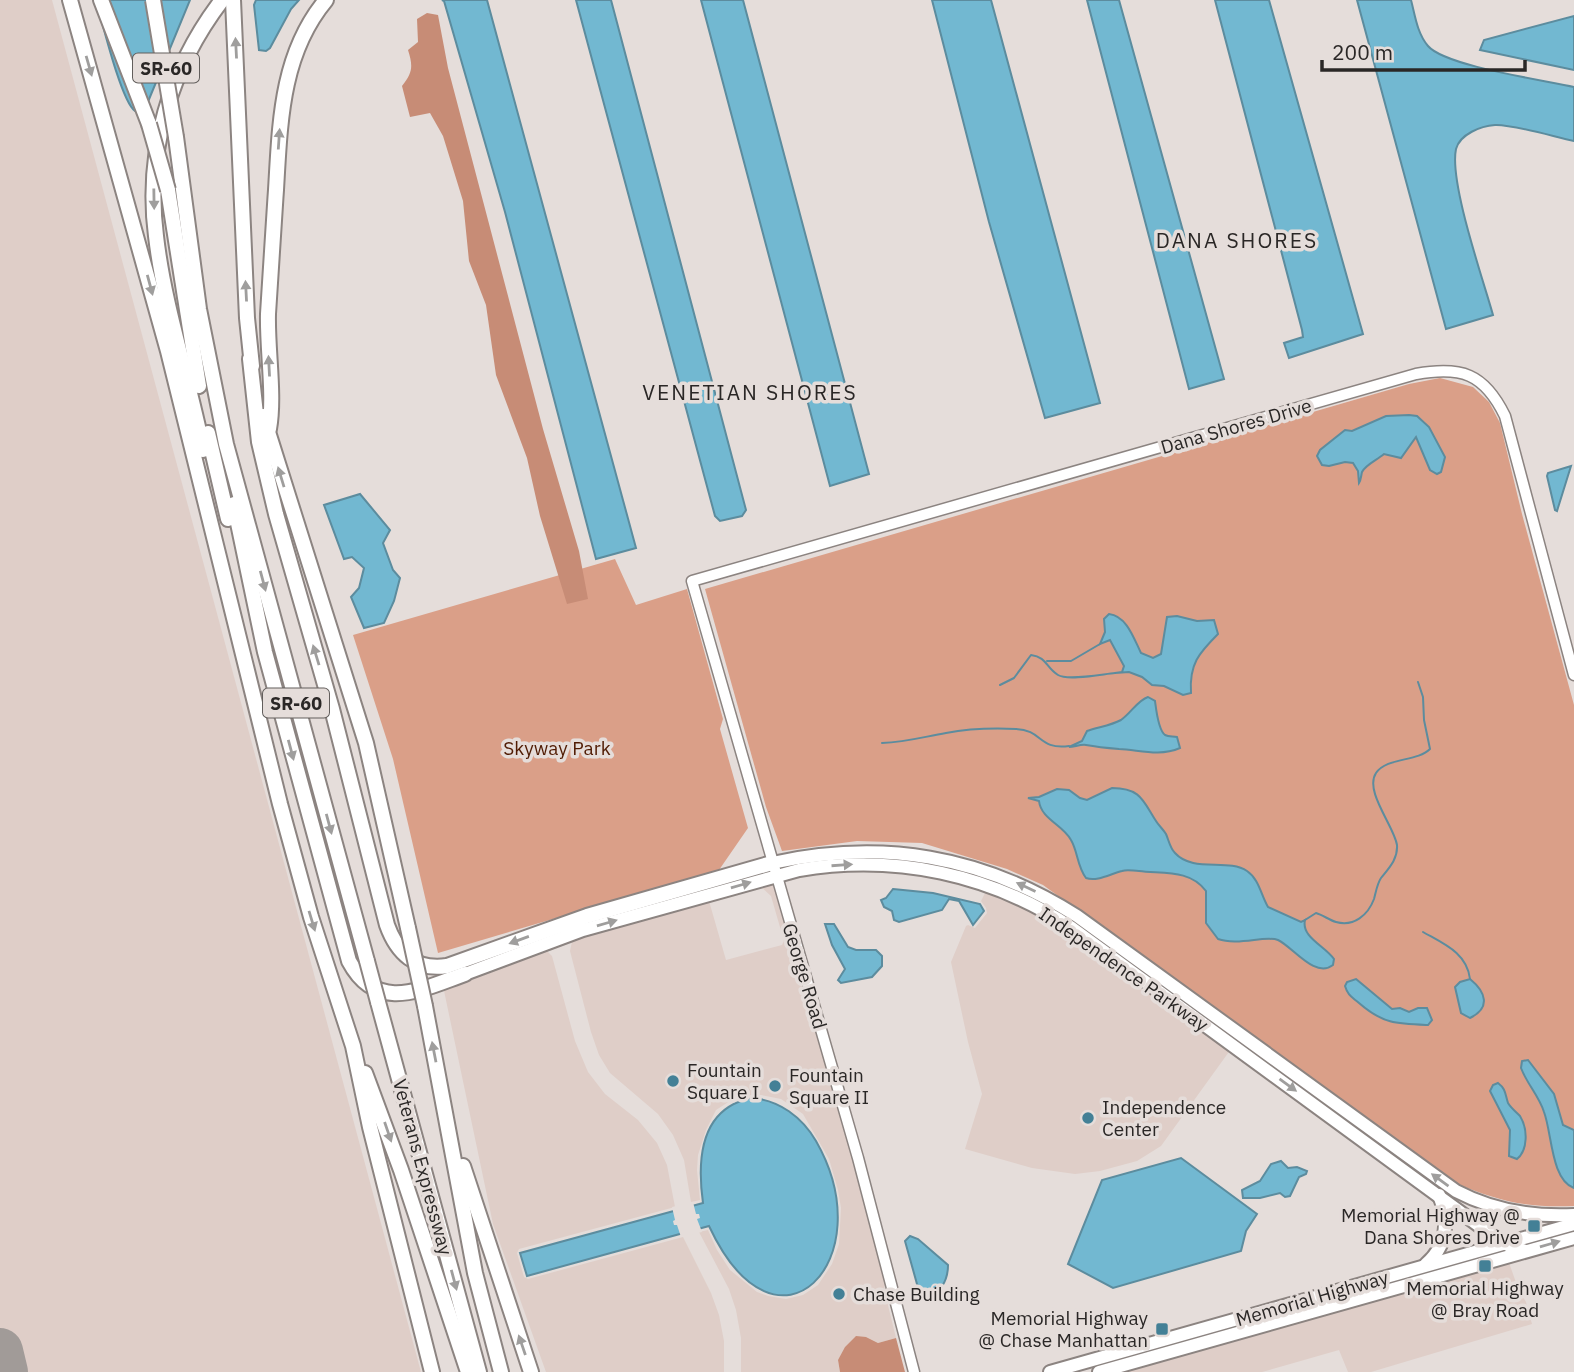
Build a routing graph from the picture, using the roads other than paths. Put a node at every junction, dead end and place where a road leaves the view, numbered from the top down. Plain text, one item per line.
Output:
1 (70, 0) edge
2 (101, 0) edge
3 (153, 0) edge
4 (222, 0) edge
5 (233, 0) edge
6 (326, 0) edge
7 (250, 359) junction
8 (268, 434) junction
9 (226, 444) junction
10 (215, 535) junction
11 (692, 581) joint
12 (265, 652) junction
13 (1574, 675) edge
14 (773, 869) junction
15 (367, 961) joint
16 (465, 974) joint
17 (425, 1006) joint
18 (353, 1046) junction
19 (452, 1143) junction
20 (1438, 1195) junction
21 (1574, 1215) edge
22 (1574, 1224) edge
23 (1574, 1238) edge
24 (1514, 1250) junction
25 (1424, 1266) junction
26 (1391, 1282) junction
27 (1192, 1339) junction
28 (432, 1372) edge
29 (468, 1372) edge
30 (479, 1372) edge
31 (501, 1372) edge
32 (531, 1372) edge
33 (914, 1372) edge
34 (1050, 1372) edge
35 (1099, 1372) edge

1 -> 10 highway
2 - 12 highway, bridge
3 - 9 highway, SR-60 / SR-60, bridge
4 -> 10 highway
7 -> 5 highway, SR-60 / SR-60
8 -> 6 highway
7 - 8 highway, SR-60 / SR-60
14 -> 7 highway
17 -> 8 highway, SR-60 / SR-60, bridge
9 - 12 highway
9 -> 15 highway, SR-60 / SR-60
10 -> 18 highway
11 - 13 street, Dana Shores Drive
11 - 14 street, George Road
12 -> 16 highway
16 -> 14 main road, Independence Parkway
14 -> 20 main road, Independence Parkway
21 -> 14 main road, Independence Parkway
14 - 33 street, George Road
15 -> 30 highway, Veterans Expressway, bridge
19 -> 17 highway, Veterans Expressway
18 - 28 highway
18 -> 29 highway
19 - 31 highway, Veterans Expressway
32 -> 19 highway
20 - 24 main road, Independence Parkway
20 - 25 main road
22 - 24 main road, Memorial Highway
24 -> 23 main road, Memorial Highway
24 - 25 main road, Memorial Highway
24 - 26 main road, Memorial Highway
25 - 26 main road, Memorial Highway
26 - 27 main road, Memorial Highway
27 - 34 main road, Memorial Highway
27 - 35 main road, Memorial Highway

